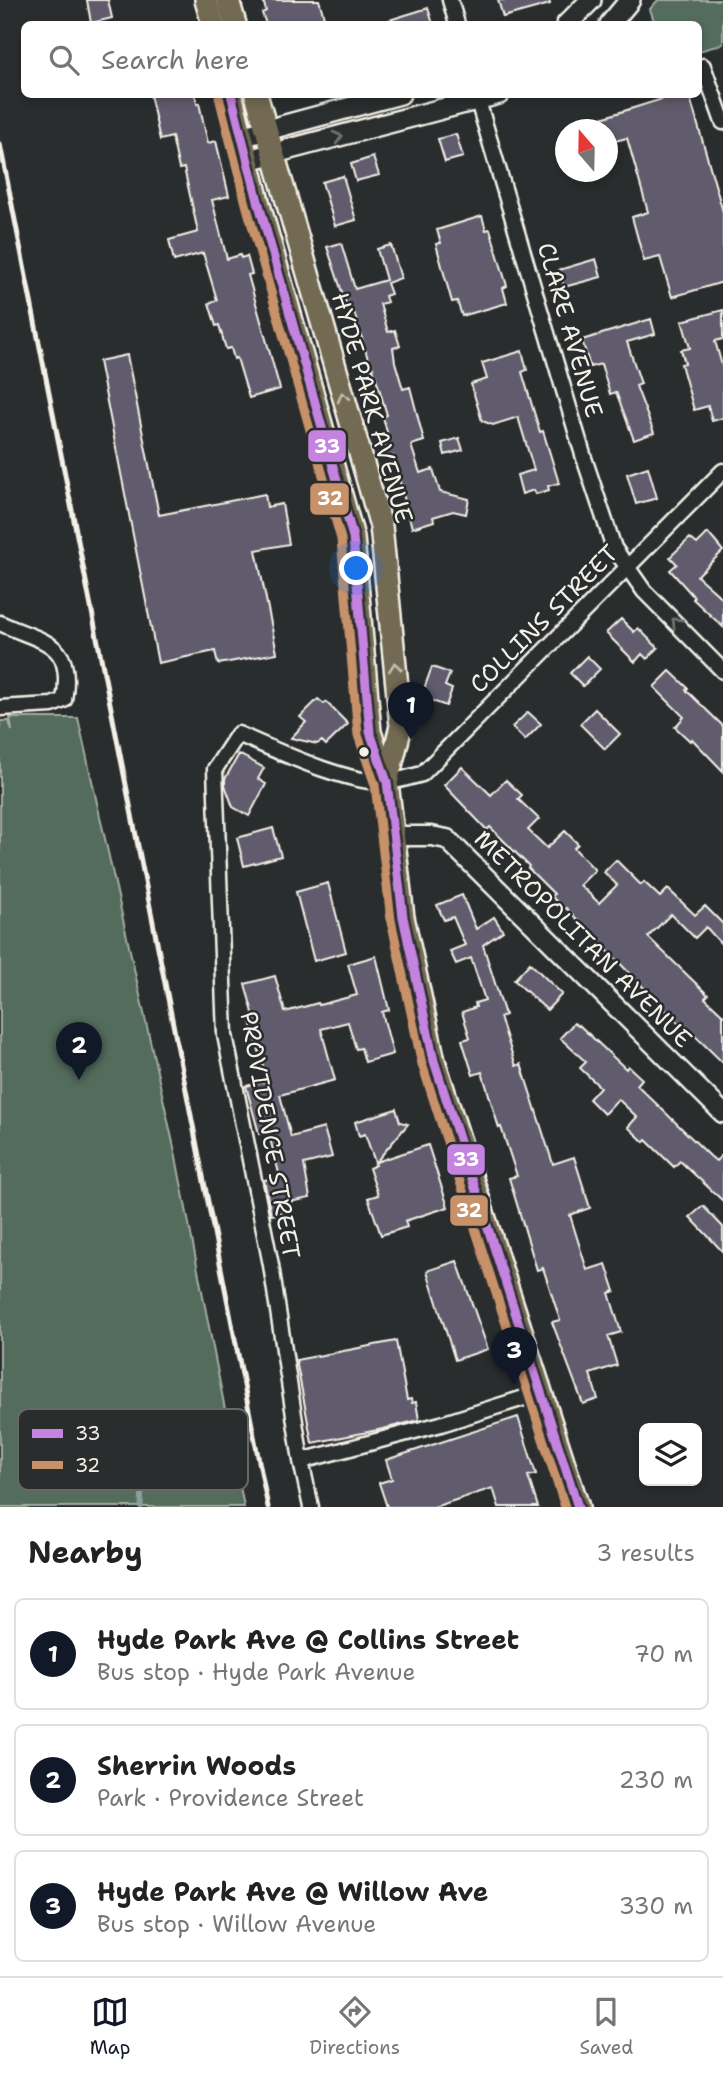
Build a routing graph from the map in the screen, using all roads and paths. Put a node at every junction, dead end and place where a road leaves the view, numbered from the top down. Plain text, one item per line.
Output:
1 (206, 0) edge
2 (228, 0) edge
3 (450, 0) edge
4 (591, 0) edge
5 (630, 0) edge
6 (211, 21) edge
7 (234, 21) edge
8 (456, 21) edge
9 (570, 21) edge
10 (612, 21) edge
11 (703, 66) dead end
12 (232, 98) edge
13 (257, 98) edge
14 (385, 98) edge
15 (488, 98) edge
16 (478, 102) junction
17 (723, 122) edge
18 (265, 131) junction
19 (241, 137) junction
20 (272, 154) junction
21 (248, 160) junction
22 (723, 471) edge
23 (628, 567) junction
24 (0, 623) edge
25 (723, 671) edge
26 (0, 708) edge
27 (387, 782) junction
28 (392, 836) junction
29 (723, 1113) edge
30 (540, 1393) junction
31 (301, 1461) junction
32 (311, 1507) edge
33 (578, 1507) edge

1 - 6 main road
2 - 7 main road
3 - 8 street
4 - 9 main road
5 - 10 main road
11 - 17 street
12 - 19 main road, HYDE PARK AVENUE
13 - 18 main road, HYDE PARK AVENUE
14 - 18 main road
15 - 16 main road
20 -> 16 main road
16 - 23 street, CLARE AVENUE
18 - 19 main road
18 - 20 main road, HYDE PARK AVENUE
19 - 21 main road, HYDE PARK AVENUE
20 - 21 main road
27 -> 20 main road, HYDE PARK AVENUE
21 - 27 main road, HYDE PARK AVENUE
22 - 23 street, COLLINS STREET
25 -> 23 street, CLARE AVENUE
23 - 27 street, COLLINS STREET
24 - 26 street
27 - 28 main road, HYDE PARK AVENUE
27 - 31 street, PROVIDENCE STREET
28 - 29 street, METROPOLITAN AVENUE
28 - 30 main road, HYDE PARK AVENUE
30 - 31 street
30 - 33 main road, HYDE PARK AVENUE
31 - 32 street, PROVIDENCE STREET

